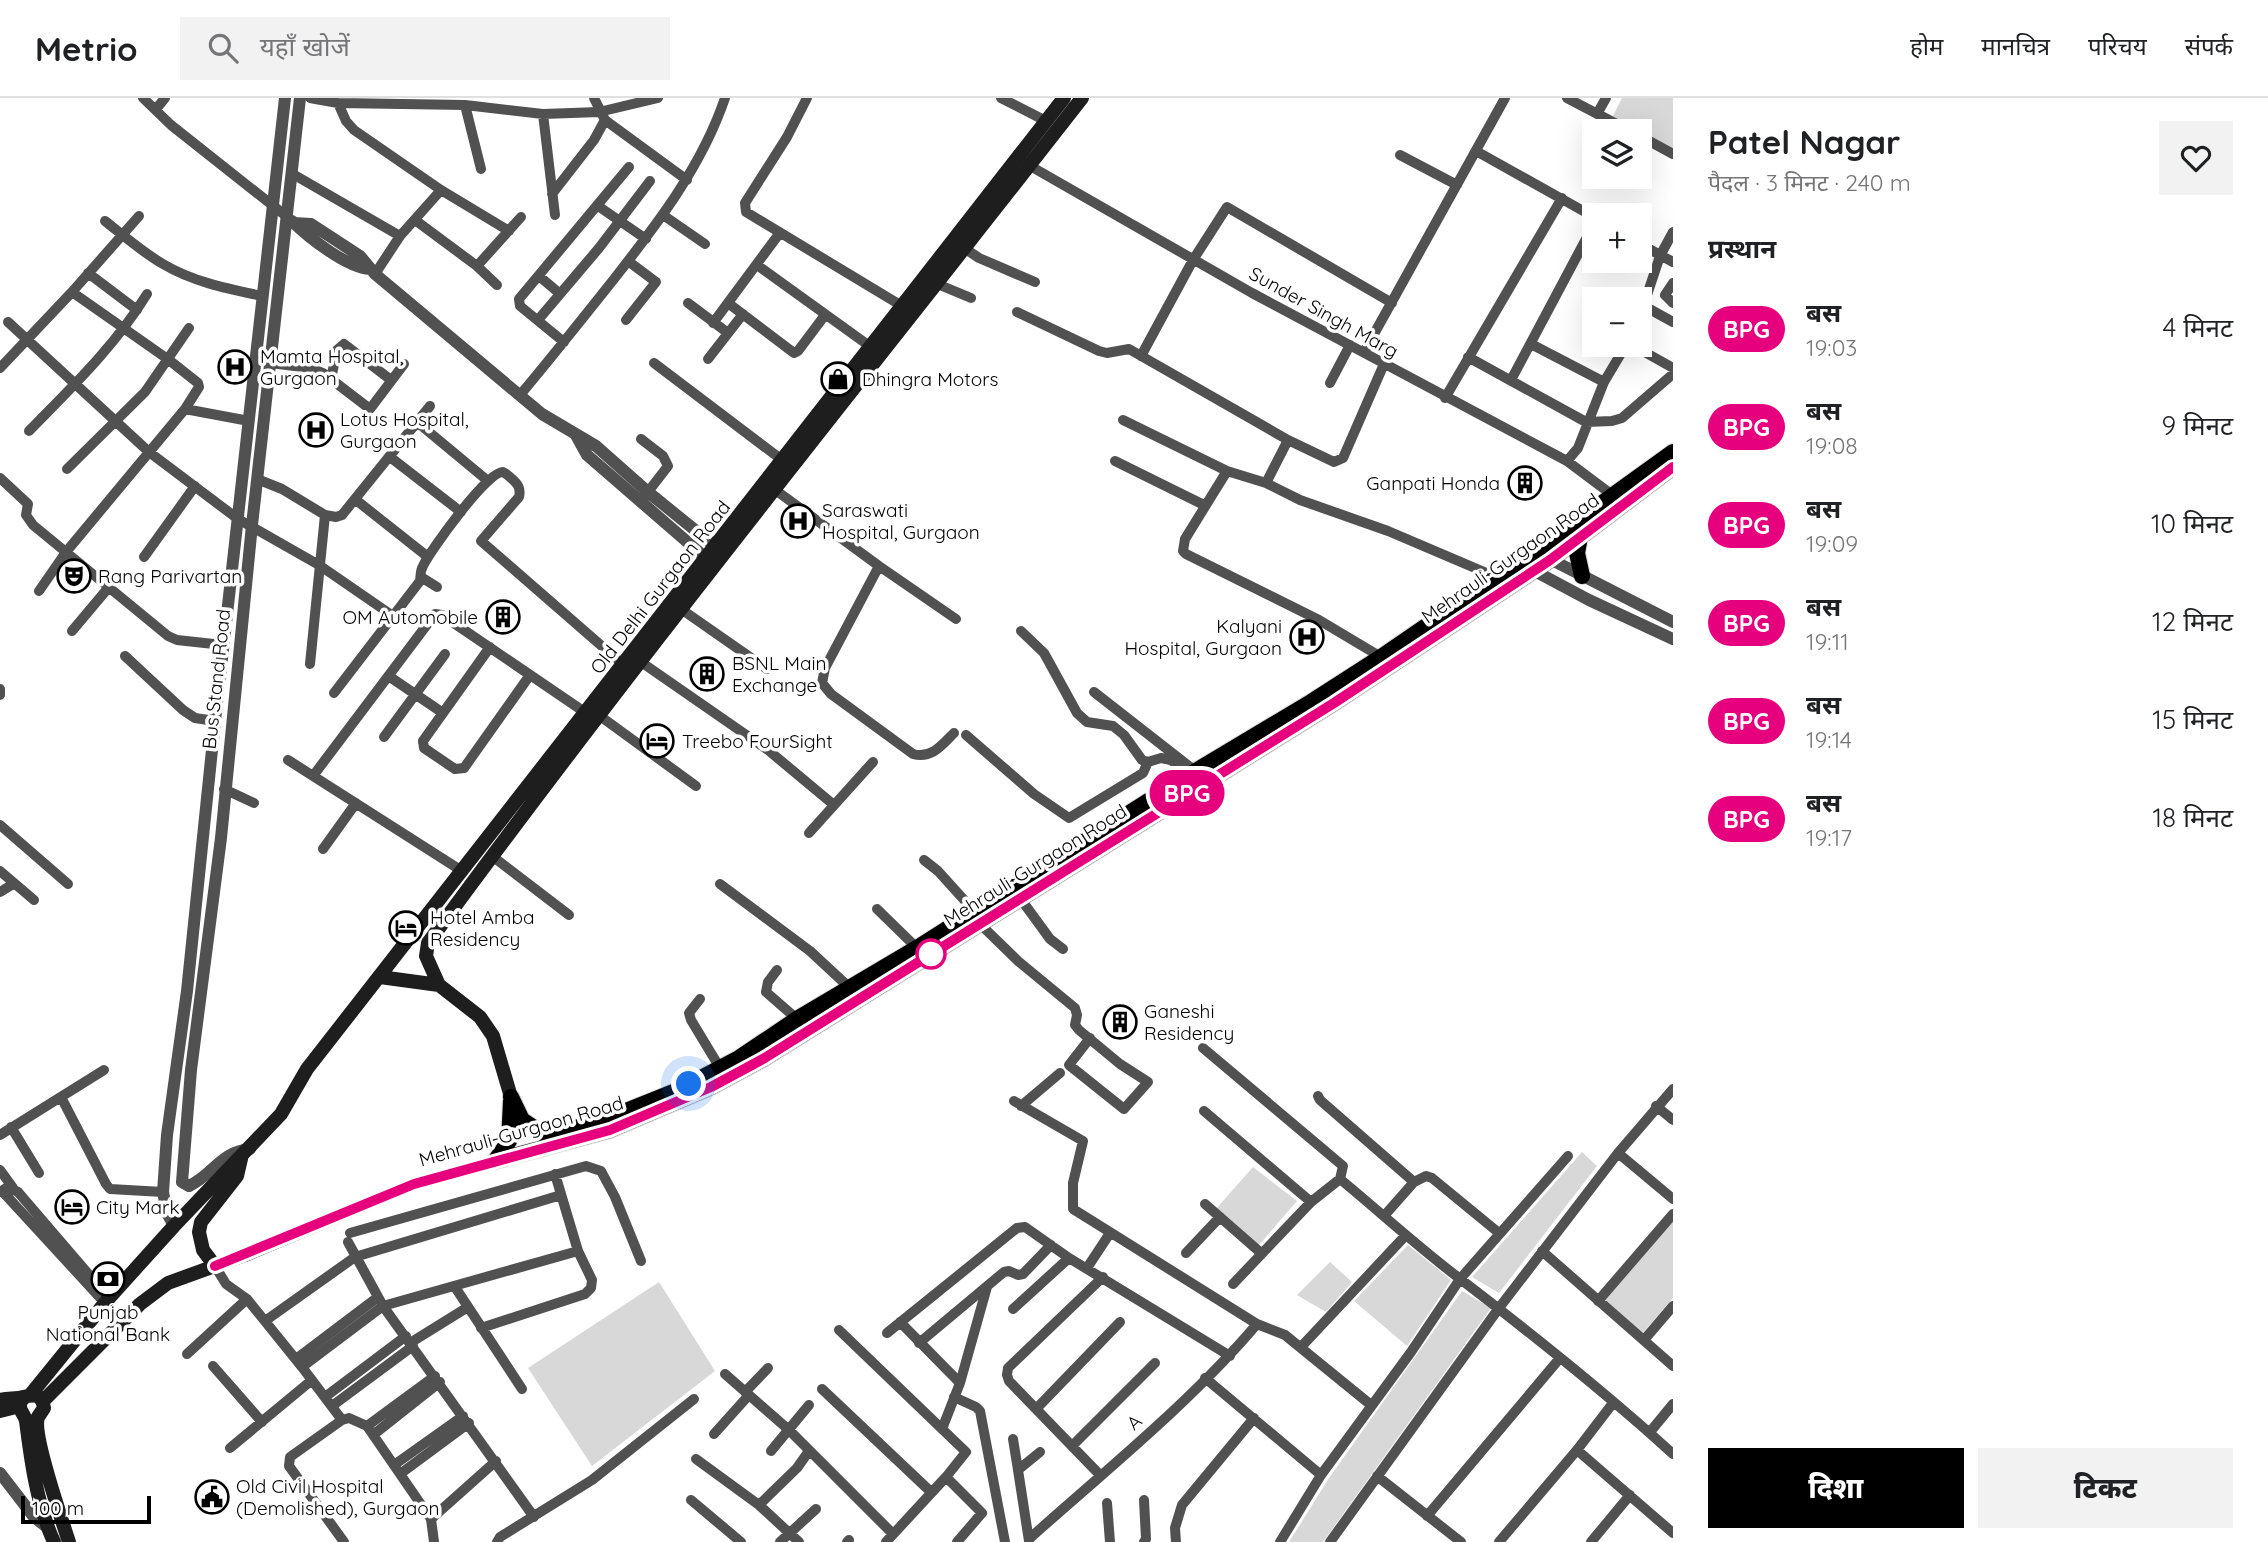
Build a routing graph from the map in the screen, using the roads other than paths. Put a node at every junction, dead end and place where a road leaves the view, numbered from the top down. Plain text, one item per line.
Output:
1 (143, 98) edge
2 (165, 98) edge
3 (285, 98) edge
4 (300, 98) edge
5 (310, 98) edge
6 (513, 98) edge
7 (594, 98) edge
8 (658, 98) edge
9 (725, 98) edge
10 (807, 98) edge
11 (1002, 98) edge
12 (1064, 98) edge
13 (1082, 98) edge
14 (1505, 98) edge
15 (1567, 98) edge
16 (1606, 98) edge
17 (338, 103) junction
18 (466, 105) junction
19 (156, 109) junction
20 (513, 110) junction
21 (543, 114) junction
22 (1597, 114) junction
23 (602, 116) junction
24 (1607, 119) edge
25 (1046, 121) junction
26 (1652, 143) edge
27 (1476, 151) junction
28 (1673, 154) edge
29 (1400, 155) dead end
30 (1024, 162) junction
31 (629, 167) dead end
32 (481, 169) dead end
33 (291, 173) junction
34 (687, 180) junction
35 (650, 181) dead end
36 (1457, 184) junction
37 (441, 190) junction
38 (552, 194) junction
39 (1562, 198) junction
40 (598, 206) junction
41 (273, 208) junction
42 (1582, 210) edge
43 (555, 215) dead end
44 (663, 215) junction
45 (139, 216) dead end
46 (521, 217) dead end
47 (290, 219) junction
48 (415, 220) junction
49 (105, 221) dead end
50 (620, 222) junction
51 (509, 231) junction
52 (1673, 232) edge
53 (779, 234) junction
54 (122, 235) junction
55 (400, 236) junction
56 (646, 239) junction
57 (705, 244) dead end
58 (1582, 247) edge
59 (964, 248) junction
60 (1652, 251) edge
61 (1660, 256) junction
62 (1193, 260) junction
63 (628, 261) junction
64 (1673, 262) edge
65 (757, 265) junction
66 (477, 266) junction
67 (373, 272) junction
68 (88, 273) junction
69 (539, 276) junction
70 (1035, 282) dead end
71 (935, 283) junction
72 (1649, 283) junction
73 (1673, 283) edge
74 (498, 285) dead end
75 (1648, 287) edge
76 (72, 292) junction
77 (1665, 292) junction
78 (559, 293) junction
79 (147, 294) dead end
80 (262, 296) junction
81 (971, 298) dead end
82 (688, 303) dead end
83 (729, 303) junction
84 (1392, 303) junction
85 (1673, 303) edge
86 (902, 306) junction
87 (137, 310) junction
88 (1017, 312) dead end
89 (743, 314) junction
90 (825, 315) junction
91 (1652, 315) edge
92 (538, 320) junction
93 (626, 320) dead end
94 (8, 322) dead end
95 (1673, 322) edge
96 (713, 323) junction
97 (189, 328) dead end
98 (124, 329) junction
99 (728, 333) junction
100 (27, 341) junction
101 (564, 342) junction
102 (1531, 344) junction
103 (1350, 345) junction
104 (876, 351) junction
105 (1364, 352) junction
106 (1141, 356) junction
107 (1652, 356) edge
108 (1468, 357) junction
109 (1619, 357) edge
110 (708, 359) dead end
111 (169, 360) junction
112 (270, 363) junction
113 (654, 363) dead end
114 (404, 364) dead end
115 (1384, 364) junction
116 (1673, 368) edge
117 (0, 369) edge
118 (1673, 374) edge
119 (331, 379) junction
120 (391, 380) junction
121 (1511, 380) junction
122 (1604, 382) junction
123 (1330, 383) dead end
124 (74, 385) junction
125 (520, 395) junction
126 (1445, 398) junction
127 (430, 406) dead end
128 (185, 409) junction
129 (1123, 420) dead end
130 (249, 421) junction
131 (115, 422) junction
132 (417, 422) junction
133 (1586, 422) junction
134 (29, 431) dead end
135 (641, 439) dead end
136 (1288, 440) junction
137 (149, 452) junction
138 (1673, 452) edge
139 (390, 457) junction
140 (782, 460) junction
141 (1115, 461) dead end
142 (1567, 461) junction
143 (1673, 467) edge
144 (67, 469) dead end
145 (1227, 471) junction
146 (0, 478) edge
147 (257, 479) junction
148 (488, 481) junction
149 (1266, 483) junction
150 (195, 486) junction
151 (774, 489) junction
152 (644, 497) junction
153 (1618, 499) junction
154 (356, 500) junction
155 (1204, 505) junction
156 (461, 512) junction
157 (324, 515) junction
158 (238, 519) junction
159 (252, 525) junction
160 (1580, 537) junction
161 (716, 547) junction
162 (66, 552) junction
163 (1544, 555) junction
164 (144, 557) dead end
165 (428, 557) junction
166 (707, 559) junction
167 (319, 565) junction
168 (879, 566) junction
169 (1526, 566) junction
170 (1583, 576) junction
171 (421, 577) junction
172 (1496, 577) junction
173 (109, 587) junction
174 (436, 587) dead end
175 (39, 591) dead end
176 (681, 609) junction
177 (393, 616) junction
178 (956, 619) dead end
179 (1673, 622) edge
180 (72, 631) dead end
181 (1021, 631) dead end
182 (1673, 639) edge
183 (223, 645) junction
184 (490, 647) junction
185 (444, 654) dead end
186 (125, 656) dead end
187 (1381, 657) junction
188 (310, 664) dead end
189 (633, 666) junction
190 (767, 669) dead end
191 (530, 674) junction
192 (390, 677) junction
193 (0, 689) edge
194 (1094, 692) dead end
195 (334, 693) dead end
196 (0, 695) edge
197 (416, 695) junction
198 (443, 713) junction
199 (593, 714) junction
200 (215, 721) junction
201 (954, 733) dead end
202 (966, 735) dead end
203 (384, 737) dead end
204 (288, 760) dead end
205 (873, 762) dead end
206 (1148, 762) junction
207 (1198, 774) junction
208 (313, 776) junction
209 (696, 786) dead end
210 (224, 789) junction
211 (254, 803) dead end
212 (356, 803) junction
213 (834, 805) junction
214 (0, 825) edge
215 (810, 832) dead end
216 (204, 835) junction
217 (221, 838) junction
218 (493, 847) junction
219 (324, 849) dead end
220 (924, 860) dead end
221 (462, 871) junction
222 (0, 872) edge
223 (13, 884) junction
224 (68, 884) dead end
225 (720, 884) dead end
226 (0, 892) edge
227 (1020, 898) junction
228 (34, 900) dead end
229 (877, 909) dead end
230 (569, 915) dead end
231 (977, 918) junction
232 (937, 943) junction
233 (916, 948) junction
234 (1063, 949) dead end
235 (777, 970) dead end
236 (380, 976) junction
237 (439, 985) junction
238 (851, 989) junction
239 (701, 999) dead end
240 (797, 1019) junction
241 (1090, 1038) junction
242 (1203, 1048) dead end
243 (720, 1068) junction
244 (104, 1070) dead end
245 (1060, 1073) dead end
246 (1673, 1089) edge
247 (1318, 1096) dead end
248 (61, 1097) junction
249 (511, 1097) junction
250 (1656, 1106) junction
251 (1204, 1111) dead end
252 (1673, 1120) edge
253 (11, 1127) junction
254 (0, 1135) edge
255 (1618, 1153) junction
256 (245, 1154) junction
257 (1568, 1156) dead end
258 (495, 1161) junction
259 (0, 1170) edge
260 (39, 1173) dead end
261 (555, 1174) junction
262 (1340, 1179) junction
263 (1414, 1182) junction
264 (8, 1190) edge
265 (163, 1192) junction
266 (561, 1195) junction
267 (1673, 1199) edge
268 (1311, 1202) junction
269 (1205, 1204) dead end
270 (1673, 1214) edge
271 (1384, 1216) junction
272 (1220, 1217) junction
273 (174, 1226) junction
274 (1110, 1233) junction
275 (1499, 1233) junction
276 (1406, 1235) junction
277 (1051, 1245) junction
278 (578, 1251) junction
279 (1542, 1251) junction
280 (1186, 1253) dead end
281 (1262, 1253) junction
282 (355, 1257) junction
283 (1069, 1258) junction
284 (641, 1261) dead end
285 (215, 1266) junction
286 (1087, 1268) junction
287 (1103, 1277) junction
288 (1460, 1279) junction
289 (1233, 1284) dead end
290 (987, 1286) junction
291 (455, 1287) junction
292 (247, 1299) junction
293 (107, 1301) junction
294 (381, 1301) junction
295 (1598, 1301) junction
296 (1673, 1306) edge
297 (468, 1307) junction
298 (1499, 1308) junction
299 (1013, 1309) dead end
300 (265, 1321) junction
301 (900, 1322) junction
302 (1121, 1322) dead end
303 (1257, 1324) junction
304 (481, 1328) junction
305 (839, 1330) dead end
306 (887, 1333) dead end
307 (1644, 1340) junction
308 (409, 1342) junction
309 (919, 1343) junction
310 (1301, 1347) junction
311 (187, 1354) dead end
312 (1230, 1356) junction
313 (1560, 1357) junction
314 (299, 1363) junction
315 (1155, 1363) dead end
316 (213, 1366) dead end
317 (1673, 1366) edge
318 (768, 1368) dead end
319 (725, 1374) dead end
320 (1205, 1378) junction
321 (437, 1379) junction
322 (313, 1380) junction
323 (960, 1382) junction
324 (522, 1389) dead end
325 (822, 1389) dead end
326 (747, 1394) junction
327 (325, 1396) junction
328 (954, 1397) junction
329 (694, 1399) dead end
330 (0, 1400) edge
331 (1613, 1404) junction
332 (1673, 1404) edge
333 (30, 1405) junction
334 (809, 1405) dead end
335 (1371, 1405) junction
336 (332, 1406) junction
337 (1037, 1408) junction
338 (0, 1411) edge
339 (1254, 1418) junction
340 (342, 1419) junction
341 (466, 1419) junction
342 (262, 1422) junction
343 (942, 1429) junction
344 (789, 1430) junction
345 (370, 1431) junction
346 (1650, 1432) junction
347 (714, 1434) dead end
348 (1013, 1439) dead end
349 (1072, 1446) junction
350 (230, 1448) dead end
351 (1577, 1450) junction
352 (771, 1451) dead end
353 (810, 1451) junction
354 (1040, 1452) dead end
355 (1673, 1454) edge
356 (696, 1459) dead end
357 (496, 1461) junction
358 (397, 1469) junction
359 (1018, 1470) junction
360 (0, 1473) edge
361 (1100, 1475) junction
362 (1321, 1475) junction
363 (1377, 1476) junction
364 (946, 1478) junction
365 (931, 1492) junction
366 (1630, 1495) junction
367 (691, 1500) dead end
368 (1144, 1500) dead end
369 (1107, 1503) dead end
370 (759, 1505) junction
371 (816, 1509) dead end
372 (1427, 1516) junction
373 (534, 1517) junction
374 (431, 1519) junction
375 (790, 1533) junction
376 (1673, 1533) edge
377 (51, 1535) edge
378 (889, 1538) edge
379 (1029, 1540) edge
380 (1334, 1540) edge
381 (433, 1541) edge
382 (69, 1542) edge
383 (344, 1542) edge
384 (497, 1542) edge
385 (741, 1542) edge
386 (780, 1542) edge
387 (799, 1542) edge
388 (957, 1542) edge
389 (1005, 1542) edge
390 (1110, 1542) edge
391 (1144, 1542) edge
392 (1176, 1542) edge
393 (1280, 1542) edge
394 (1461, 1542) edge
395 (1499, 1542) edge
396 (1592, 1542) edge

1 - 19 street
2 - 19 street
3 - 41 street, Bus Stand Road
4 - 33 street, Bus Stand Road
5 - 17 street
6 - 20 street
7 - 23 street
8 - 23 street
9 - 34 street
10 - 53 street
11 - 25 street
12 - 25 main road, Old Delhi Gurgaon Road
13 - 30 main road, Old Delhi Gurgaon Road
14 - 27 street
15 - 22 street
16 - 22 street
17 - 18 street
17 - 37 street
18 - 20 street
18 - 32 street
19 - 41 street
20 - 21 street
21 - 23 street
21 - 38 street
22 - 24 street
23 - 34 street
23 - 38 street
25 - 30 main road, Old Delhi Gurgaon Road
26 - 28 street
27 - 36 street
27 - 39 street
29 - 36 street
30 - 59 main road, Old Delhi Gurgaon Road
30 - 62 street, Sunder Singh Marg
30 - 86 main road, Old Delhi Gurgaon Road
31 - 40 street
33 - 47 street, Bus Stand Road
33 - 55 street
34 - 44 street
35 - 50 street
36 - 84 street
37 - 48 street
37 - 51 street
38 - 43 street
39 - 42 street
39 - 108 street
40 - 50 street
40 - 69 street
41 - 47 street
41 - 80 street, Bus Stand Road
44 - 56 street
44 - 57 street
45 - 54 street
46 - 51 street
47 - 67 street
47 - 112 street, Bus Stand Road
48 - 55 street
48 - 66 street
49 - 54 street
50 - 56 street
50 - 78 street
51 - 66 street
52 - 61 street
53 - 65 street
53 - 86 street
54 - 68 street
54 - 80 street
55 - 67 street
56 - 63 street
58 - 102 street
59 - 70 street
59 - 71 main road, Old Delhi Gurgaon Road
60 - 61 street
61 - 64 street
61 - 72 street
62 - 84 street
62 - 103 street, Sunder Singh Marg
62 - 106 street
63 - 93 street
63 - 101 street
65 - 83 street
65 - 90 street
66 - 74 street
67 - 125 street
68 - 76 street
68 - 87 street
69 - 78 street
69 - 92 street
71 - 81 street
71 - 104 main road, Old Delhi Gurgaon Road
72 - 75 street
72 - 77 street
73 - 77 street
76 - 98 street
76 - 100 street
77 - 85 street
78 - 92 street
79 - 87 street
80 - 130 street, Bus Stand Road
82 - 96 street
83 - 89 street
83 - 96 street
84 - 105 street
86 - 104 main road, Old Delhi Gurgaon Road
87 - 98 street
88 - 106 street
89 - 90 street
89 - 99 street
90 - 104 street
91 - 95 street
92 - 101 street
94 - 100 street
96 - 99 street
97 - 111 street
98 - 111 street
98 - 124 street
99 - 110 street
100 - 117 street
100 - 124 street
101 - 125 street
102 - 121 street
102 - 122 street
103 - 105 street, Sunder Singh Marg
103 - 123 street
104 - 140 main road, Old Delhi Gurgaon Road
104 - 151 main road, Old Delhi Gurgaon Road
105 - 115 street, Sunder Singh Marg
106 - 136 street
107 - 116 street
108 - 121 street
108 - 126 street
109 - 122 street
111 - 128 street
111 - 131 street
112 - 119 street
112 - 147 street, Bus Stand Road
113 - 140 street
114 - 120 street
115 - 126 street, Sunder Singh Marg
115 - 136 street
118 - 133 street
119 - 120 street
119 - 120 street
121 - 133 street
122 - 133 street
124 - 131 street
124 - 134 street
125 - 152 street
126 - 142 street, Sunder Singh Marg
127 - 132 street
128 - 130 street
128 - 137 street
129 - 145 street
130 - 158 street, Bus Stand Road
131 - 137 street
131 - 144 street
132 - 139 street
132 - 148 street
133 - 142 street
135 - 152 street
136 - 149 street
137 - 150 street
137 - 162 street
138 - 153 main road, Mehrauli-Gurgaon Road
139 - 154 street
139 - 156 street
140 - 161 main road, Old Delhi Gurgaon Road
141 - 155 street
142 - 153 street, Sunder Singh Marg
143 - 153 main road, Mehrauli-Gurgaon Road
145 - 149 street
145 - 155 street
146 - 162 street
147 - 157 street
147 - 159 street, Bus Stand Road
148 - 156 street
148 - 189 street
149 - 172 street
150 - 158 street
150 - 164 street
151 - 168 street
151 - 176 main road, Old Delhi Gurgaon Road
152 - 161 street
152 - 166 street
153 - 160 main road, Mehrauli-Gurgaon Road
153 - 163 main road, Mehrauli-Gurgaon Road
154 - 157 street
154 - 165 street
155 - 187 street
156 - 165 street
157 - 167 street
158 - 159 street
158 - 183 street, Bus Stand Road
159 - 167 street
159 - 210 street, Bus Stand Road
160 - 163 main road, Mehrauli-Gurgaon Road
160 - 170 main road
161 - 166 main road, Old Delhi Gurgaon Road
162 - 173 street
162 - 175 street
163 - 169 main road, Mehrauli-Gurgaon Road
163 - 170 street
165 - 171 street
166 - 189 main road, Old Delhi Gurgaon Road
167 - 177 street
167 - 188 street
168 - 178 street
168 - 201 street
169 - 172 main road, Mehrauli-Gurgaon Road
169 - 182 street
169 - 207 main road, Mehrauli-Gurgaon Road
170 - 179 street
171 - 174 street
171 - 177 street
172 - 187 main road, Mehrauli-Gurgaon Road
173 - 180 street
173 - 183 street
176 - 189 main road, Old Delhi Gurgaon Road
176 - 190 street
177 - 195 street
181 - 206 street
183 - 200 street, Bus Stand Road
184 - 191 street
184 - 192 street
184 - 198 street
185 - 197 street
186 - 200 street
187 - 207 main road, Mehrauli-Gurgaon Road
189 - 199 main road, Old Delhi Gurgaon Road
189 - 213 street
191 - 198 street
191 - 199 street
192 - 197 street
192 - 208 street
193 - 196 street
194 - 207 street
197 - 198 street
197 - 203 street
199 - 209 street
199 - 218 main road, Old Delhi Gurgaon Road
200 - 216 street, Bus Stand Road
202 - 206 street
204 - 208 street
205 - 213 street
206 - 207 street
207 - 227 main road, Mehrauli-Gurgaon Road
207 - 231 main road, Mehrauli-Gurgaon Road
208 - 212 street
210 - 211 street
210 - 217 street, Bus Stand Road
212 - 219 street
212 - 221 street
213 - 215 street
214 - 224 street
216 - 217 street
216 - 265 street, Bus Stand Road
217 - 256 street, Bus Stand Road
218 - 221 main road, Old Delhi Gurgaon Road
218 - 230 street
218 - 237 main road, Old Delhi Gurgaon Road
220 - 231 street
221 - 236 main road, Old Delhi Gurgaon Road
222 - 223 street
223 - 226 street
223 - 228 street
225 - 238 street
227 - 231 main road, Mehrauli-Gurgaon Road
227 - 234 street
229 - 233 street
231 - 232 main road, Mehrauli-Gurgaon Road
231 - 241 street
232 - 233 main road, Mehrauli-Gurgaon Road
232 - 258 main road, Mehrauli-Gurgaon Road
233 - 238 main road, Mehrauli-Gurgaon Road
235 - 240 street
236 - 237 main road
236 - 256 main road, Old Delhi Gurgaon Road
237 - 249 main road
238 - 240 main road, Mehrauli-Gurgaon Road
239 - 243 street
240 - 243 main road, Mehrauli-Gurgaon Road
241 - 241 street
242 - 262 street
243 - 249 main road, Mehrauli-Gurgaon Road
244 - 248 street
245 - 274 street
246 - 250 street
247 - 263 street
248 - 253 street
248 - 265 street
249 - 258 main road
250 - 252 street
250 - 255 street
251 - 268 street
253 - 254 street
253 - 260 street
255 - 267 street
255 - 279 street
256 - 273 main road
256 - 285 main road
257 - 275 street
258 - 285 main road, Mehrauli-Gurgaon Road
259 - 264 street
261 - 266 street
261 - 282 street
261 - 284 street
262 - 268 street
262 - 271 street
263 - 271 street
263 - 275 street
264 - 293 street
264 - 293 street
265 - 273 street, Bus Stand Road
266 - 278 street
266 - 282 street
268 - 281 street
269 - 272 street
270 - 295 street
271 - 276 street
272 - 280 street
272 - 281 street
273 - 293 main road
274 - 286 street
274 - 303 street
275 - 288 street
276 - 288 street
276 - 310 street
277 - 283 street
277 - 290 street
277 - 301 street
278 - 291 street
278 - 304 street
279 - 295 street
279 - 298 street
281 - 289 street
282 - 294 street
282 - 300 street
283 - 286 street
283 - 299 street
285 - 292 street
285 - 333 main road, Mehrauli-Gurgaon Road
286 - 287 street
287 - 312 street
287 - 337 street
288 - 298 street
288 - 335 street
290 - 309 street
290 - 323 street
291 - 294 street
291 - 297 street
292 - 300 street
292 - 311 street
293 - 333 main road
294 - 308 street
294 - 314 street
295 - 307 street
296 - 307 street
297 - 304 street
297 - 308 street
298 - 313 street
298 - 363 street
300 - 314 street
301 - 306 street
301 - 309 street
302 - 337 street
303 - 310 street
303 - 312 street, A
304 - 324 street
305 - 343 street
307 - 317 street
308 - 321 street
308 - 327 street
308 - 336 street
309 - 323 street
310 - 335 street
312 - 320 street, A
313 - 331 street
313 - 372 street
314 - 322 street
315 - 349 street
316 - 342 street
318 - 326 street
319 - 326 street
320 - 339 street
320 - 361 street, A
321 - 341 street
321 - 345 street
322 - 327 street
322 - 342 street
323 - 328 street
325 - 365 street
326 - 344 street
326 - 347 street
327 - 336 street
328 - 343 street
328 - 389 street
329 - 373 street
330 - 333 main road
331 - 346 street
331 - 351 street
332 - 346 street
333 - 338 main road
333 - 377 main road
333 - 382 main road
334 - 344 street
335 - 362 street
336 - 340 street
337 - 349 street
339 - 362 street
339 - 392 street
340 - 345 street
340 - 383 street
341 - 357 street
341 - 358 street
342 - 350 street
343 - 364 street
344 - 352 street
344 - 353 street
345 - 358 street
346 - 355 street
348 - 359 street
349 - 361 street
351 - 366 street
351 - 395 street
353 - 370 street
353 - 378 street
354 - 359 street
356 - 370 street
357 - 373 street
357 - 374 street
358 - 374 street
359 - 379 street
360 - 377 street
361 - 379 street, A
362 - 393 street
363 - 372 street
363 - 380 street
364 - 365 street
364 - 388 street
365 - 378 street
366 - 376 street
366 - 396 street
367 - 385 street
368 - 391 street
369 - 390 street
370 - 375 street
371 - 375 street
372 - 394 street
373 - 384 street
374 - 381 street
375 - 386 street
375 - 387 street

